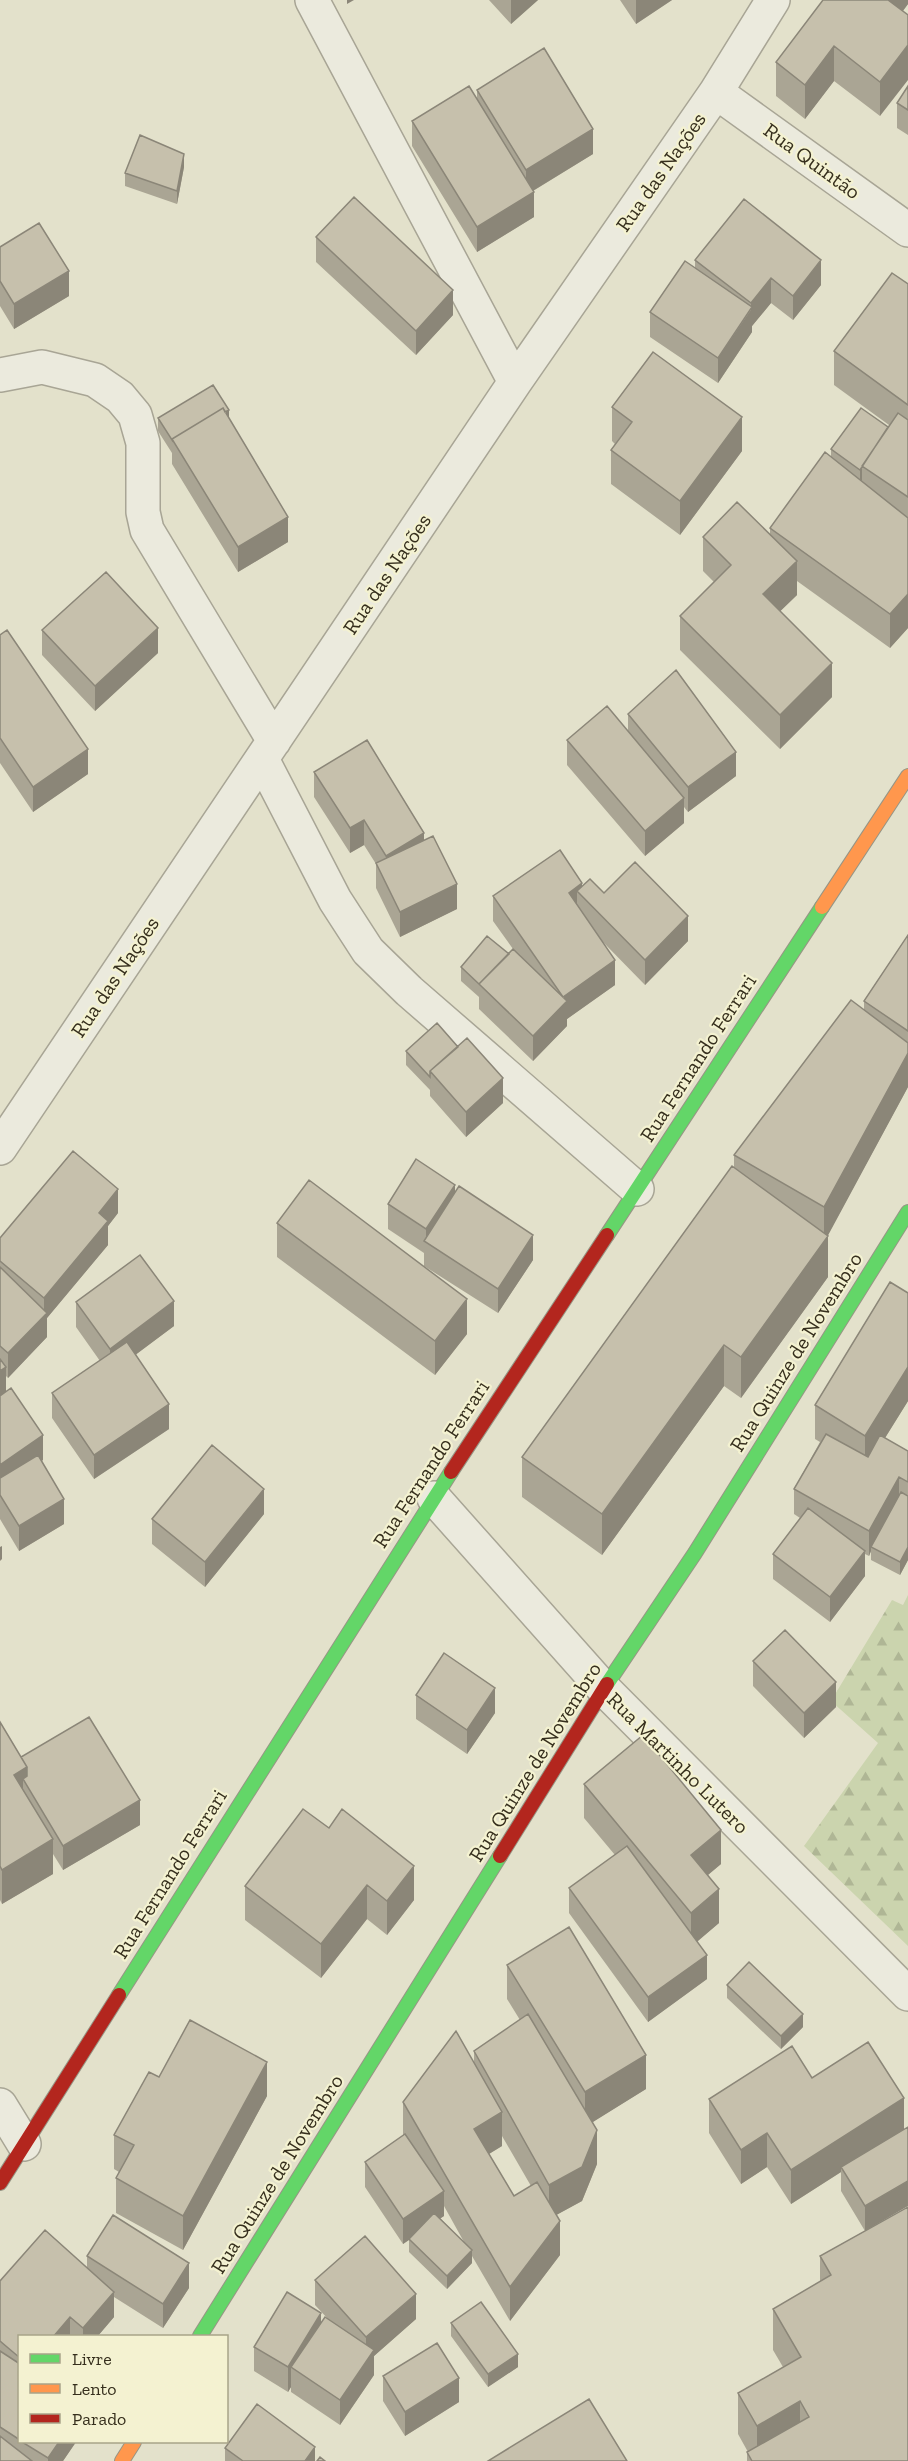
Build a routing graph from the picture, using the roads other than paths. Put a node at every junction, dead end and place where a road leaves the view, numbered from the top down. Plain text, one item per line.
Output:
1 (312, 0) edge
2 (773, 0) edge
3 (716, 92) junction
4 (908, 230) edge
5 (0, 375) edge
6 (515, 382) junction
7 (268, 750) junction
8 (908, 776) edge
9 (0, 1148) edge
10 (637, 1189) junction
11 (908, 1212) edge
12 (434, 1498) junction
13 (604, 1689) junction
14 (908, 1994) edge
15 (0, 2105) edge
16 (24, 2144) junction
17 (0, 2183) edge
18 (201, 2335) edge
19 (133, 2443) edge
20 (122, 2461) edge

1 - 6 street
2 - 3 street, Rua das Nações
3 - 4 street, Rua Quintão
3 - 6 street, Rua das Nações
5 - 7 street
6 - 7 street, Rua das Nações
7 - 9 street, Rua das Nações
7 - 10 street
8 - 10 main road, Rua Fernando Ferrari
10 - 12 main road, Rua Fernando Ferrari
11 - 13 main road, Rua Quinze de Novembro
12 - 13 street, Rua Martinho Lutero
12 - 16 main road, Rua Fernando Ferrari
13 - 14 street, Rua Martinho Lutero
13 - 18 main road, Rua Quinze de Novembro
15 - 16 street
16 - 17 main road, Rua Fernando Ferrari
19 - 20 main road

